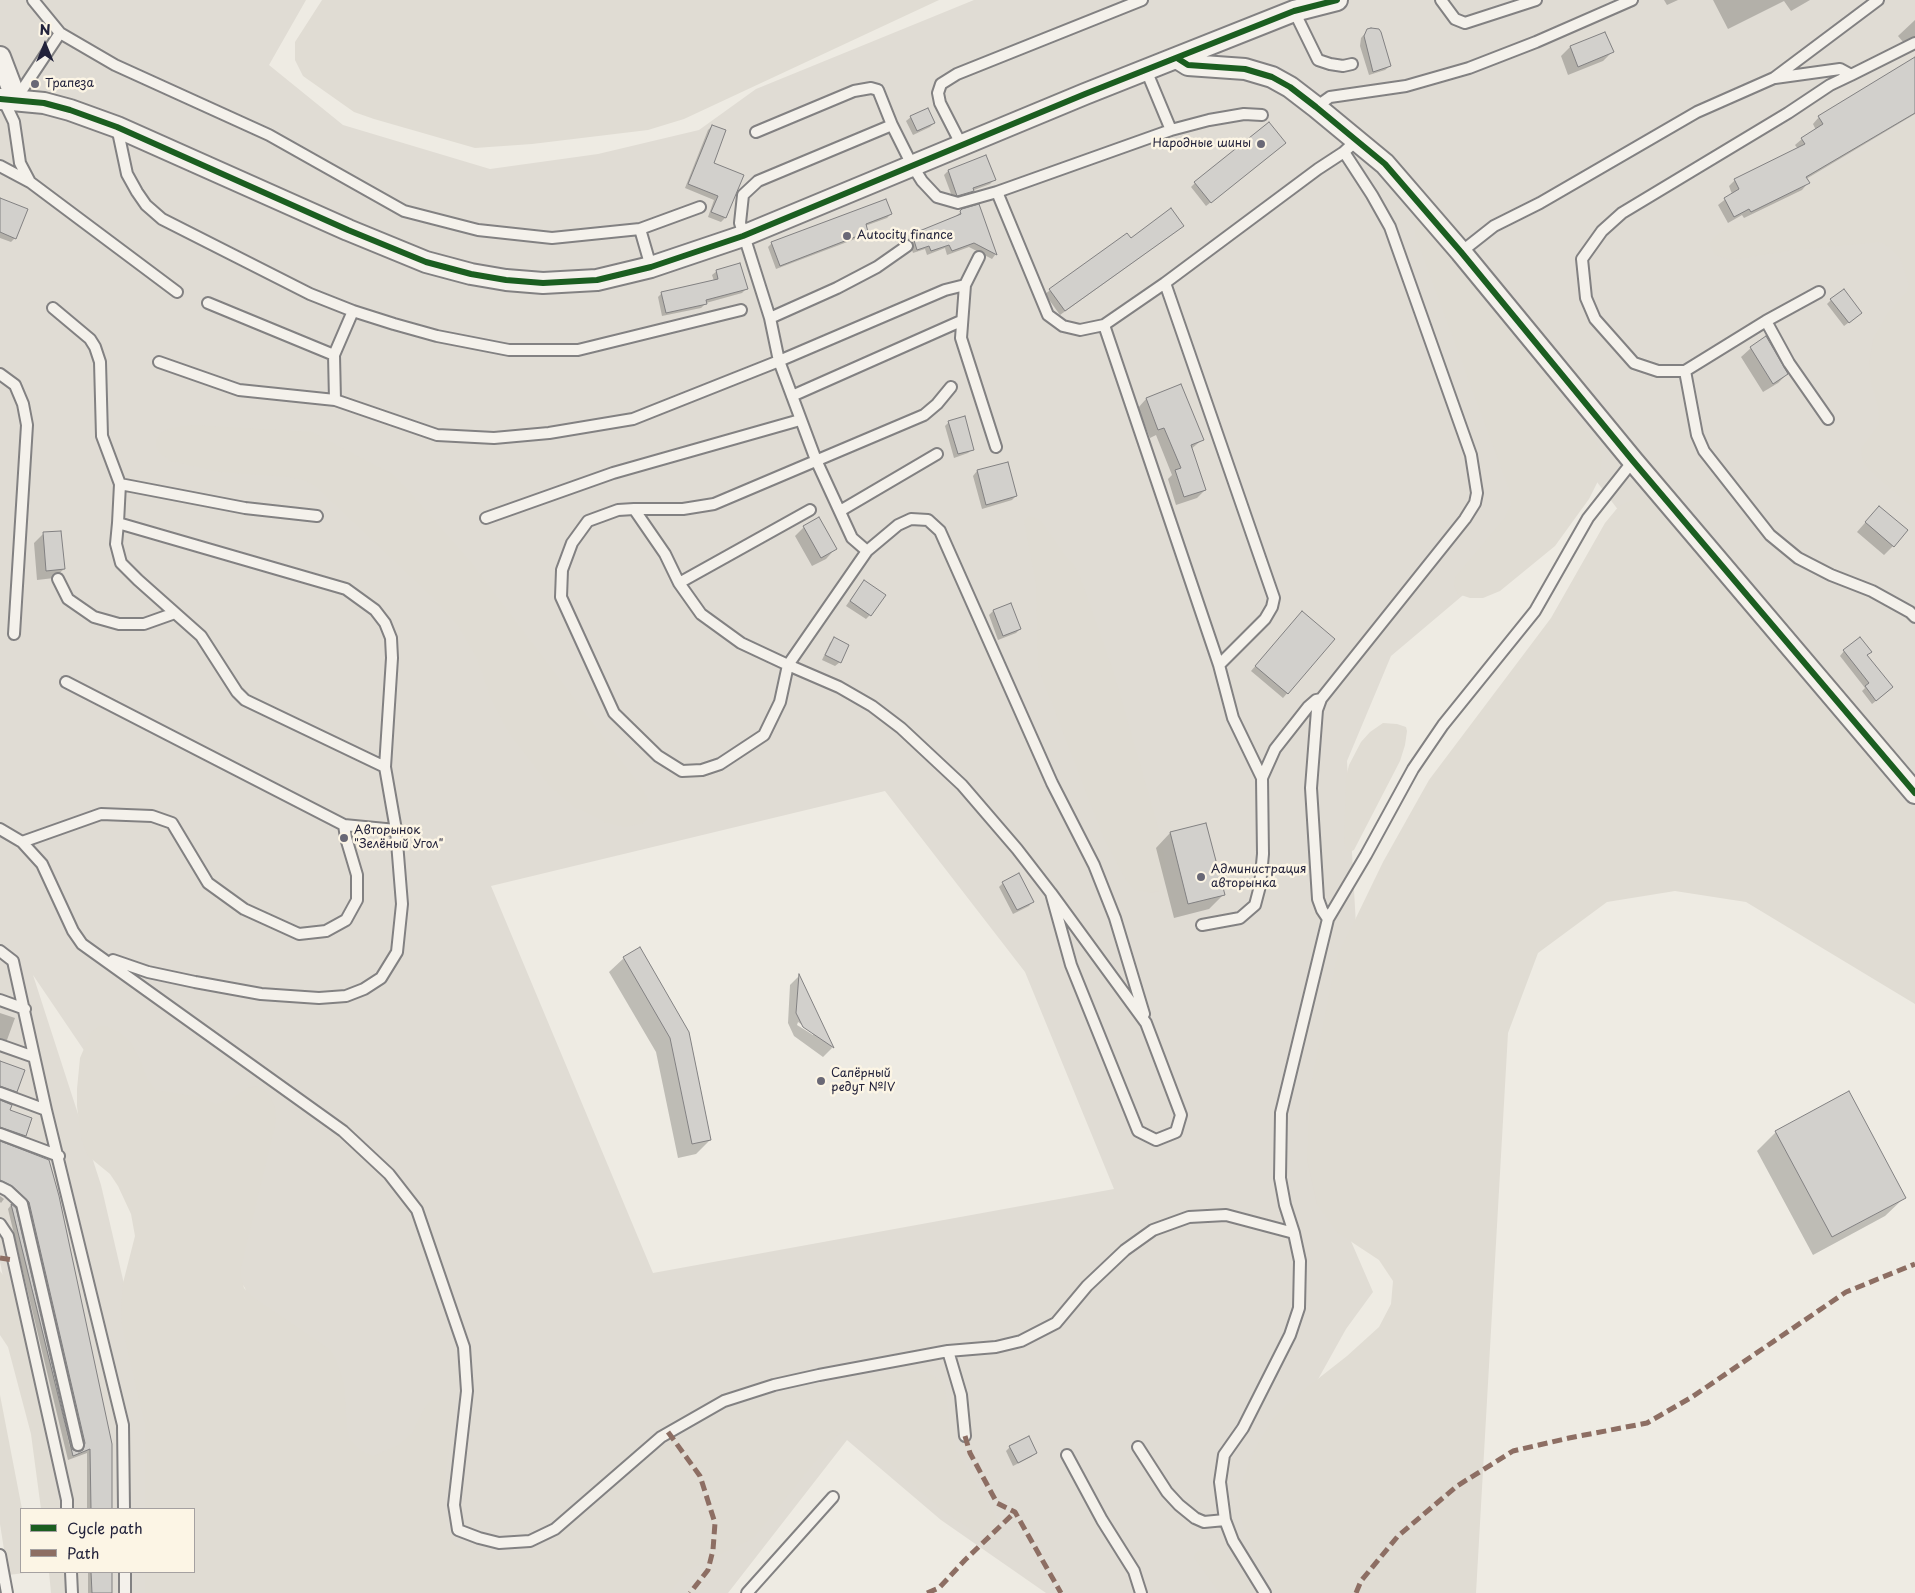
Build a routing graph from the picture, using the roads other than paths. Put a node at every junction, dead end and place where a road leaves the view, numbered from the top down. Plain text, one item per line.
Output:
1 (33, 0) edge
2 (1142, 0) edge
3 (1441, 0) edge
4 (1536, 0) edge
5 (1632, 0) edge
6 (1878, 0) edge
7 (1327, 1) edge
8 (1294, 11) junction
9 (60, 33) junction
10 (1915, 44) edge
11 (0, 57) edge
12 (1177, 58) junction
13 (1352, 64) dead end
14 (1146, 70) junction
15 (1851, 75) junction
16 (1774, 78) junction
17 (6, 99) edge
18 (1316, 107) junction
19 (1262, 115) dead end
20 (892, 125) junction
21 (117, 127) junction
22 (1171, 130) junction
23 (756, 132) dead end
24 (961, 144) junction
25 (1350, 146) junction
26 (912, 165) junction
27 (0, 166) edge
28 (30, 182) junction
29 (997, 192) junction
30 (700, 207) dead end
31 (640, 229) junction
32 (743, 236) junction
33 (908, 246) dead end
34 (1461, 252) junction
35 (979, 257) dead end
36 (651, 267) junction
37 (1165, 283) junction
38 (964, 285) junction
39 (177, 292) dead end
40 (1819, 292) dead end
41 (208, 303) dead end
42 (53, 308) dead end
43 (741, 310) dead end
44 (352, 311) junction
45 (770, 318) junction
46 (961, 321) junction
47 (1766, 321) junction
48 (1104, 325) junction
49 (334, 355) junction
50 (778, 361) junction
51 (159, 362) dead end
52 (1686, 371) junction
53 (0, 374) edge
54 (951, 387) dead end
55 (792, 396) junction
56 (334, 400) junction
57 (1828, 419) dead end
58 (800, 420) junction
59 (996, 447) dead end
60 (937, 454) dead end
61 (816, 460) junction
62 (1633, 461) junction
63 (120, 484) junction
64 (634, 508) junction
65 (810, 510) dead end
66 (840, 511) junction
67 (317, 516) dead end
68 (486, 518) dead end
69 (118, 523) junction
70 (867, 551) junction
71 (58, 579) dead end
72 (679, 582) junction
73 (175, 613) junction
74 (1915, 617) edge
75 (14, 634) dead end
76 (788, 665) junction
77 (1219, 665) junction
78 (66, 682) dead end
79 (1321, 699) junction
80 (385, 768) junction
81 (1262, 778) junction
82 (1915, 793) edge
83 (344, 825) junction
84 (0, 829) edge
85 (396, 830) junction
86 (22, 842) junction
87 (1051, 893) junction
88 (1328, 919) junction
89 (1202, 925) dead end
90 (0, 951) edge
91 (103, 957) junction
92 (0, 1000) edge
93 (25, 1009) junction
94 (1146, 1022) junction
95 (0, 1045) edge
96 (34, 1057) junction
97 (0, 1093) edge
98 (46, 1110) junction
99 (0, 1134) edge
100 (59, 1156) junction
101 (0, 1188) edge
102 (0, 1224) edge
103 (1294, 1233) junction
104 (948, 1351) junction
105 (965, 1436) dead end
106 (78, 1445) dead end
107 (1138, 1447) dead end
108 (1067, 1455) dead end
109 (833, 1497) dead end
110 (67, 1508) edge
111 (124, 1508) edge
112 (1225, 1520) junction
113 (0, 1554) edge
114 (71, 1573) edge
115 (126, 1573) edge
116 (7, 1593) edge
117 (72, 1593) edge
118 (125, 1593) edge
119 (747, 1593) edge
120 (1140, 1593) edge
121 (1265, 1593) edge

1 - 9 lane
2 - 24 lane
3 - 4 lane
5 - 18 lane
6 - 16 lane
7 - 8 street
8 - 12 street
8 - 13 lane
9 - 17 lane
9 - 31 lane
10 - 15 lane
11 - 17 street
12 - 14 street
12 - 18 street
14 - 22 lane
14 - 24 street
15 - 16 lane
15 - 52 lane
16 - 34 lane
17 - 21 street
17 - 28 lane
18 - 25 street
19 - 22 lane
20 - 23 lane
20 - 26 lane
20 - 32 lane
21 - 36 street
21 - 44 lane
22 - 29 lane
24 - 26 street
25 - 34 street
25 - 37 lane
25 - 79 lane
26 - 29 lane
26 - 32 street
27 - 28 lane
28 - 39 lane
29 - 48 lane
30 - 31 lane
31 - 36 lane
32 - 36 street
32 - 45 lane
33 - 45 lane
34 - 62 street
35 - 38 lane
37 - 48 lane
37 - 77 lane
38 - 46 lane
38 - 50 lane
40 - 47 lane
41 - 49 lane
42 - 63 lane
43 - 44 lane
44 - 49 lane
45 - 50 lane
46 - 55 lane
46 - 59 lane
47 - 52 lane
47 - 57 lane
48 - 77 lane
49 - 56 lane
50 - 55 lane
50 - 56 lane
51 - 56 lane
52 - 74 lane
53 - 75 lane
54 - 61 lane
55 - 58 lane
58 - 61 lane
58 - 68 lane
60 - 66 lane
61 - 64 lane
61 - 66 lane
62 - 82 street
62 - 88 lane
63 - 67 lane
63 - 69 lane
64 - 72 lane
64 - 76 lane
65 - 72 lane
66 - 70 lane
69 - 73 lane
69 - 80 lane
70 - 76 lane
70 - 94 lane
71 - 73 lane
72 - 76 lane
73 - 80 lane
76 - 87 lane
77 - 81 lane
78 - 83 lane
79 - 81 lane
79 - 88 lane
80 - 85 lane
81 - 89 lane
83 - 85 lane
83 - 86 lane
84 - 86 lane
85 - 91 lane
86 - 91 lane
87 - 94 lane
87 - 94 lane
88 - 103 lane
90 - 93 lane
91 - 104 lane
92 - 93 lane
93 - 96 lane
95 - 96 lane
96 - 98 lane
97 - 98 lane
98 - 100 lane
99 - 100 lane
100 - 111 lane
101 - 106 lane
102 - 110 lane
103 - 104 lane
103 - 112 lane
104 - 105 lane
107 - 112 lane
108 - 120 lane
109 - 119 lane
112 - 121 lane
113 - 116 lane
114 - 117 lane
115 - 118 lane

